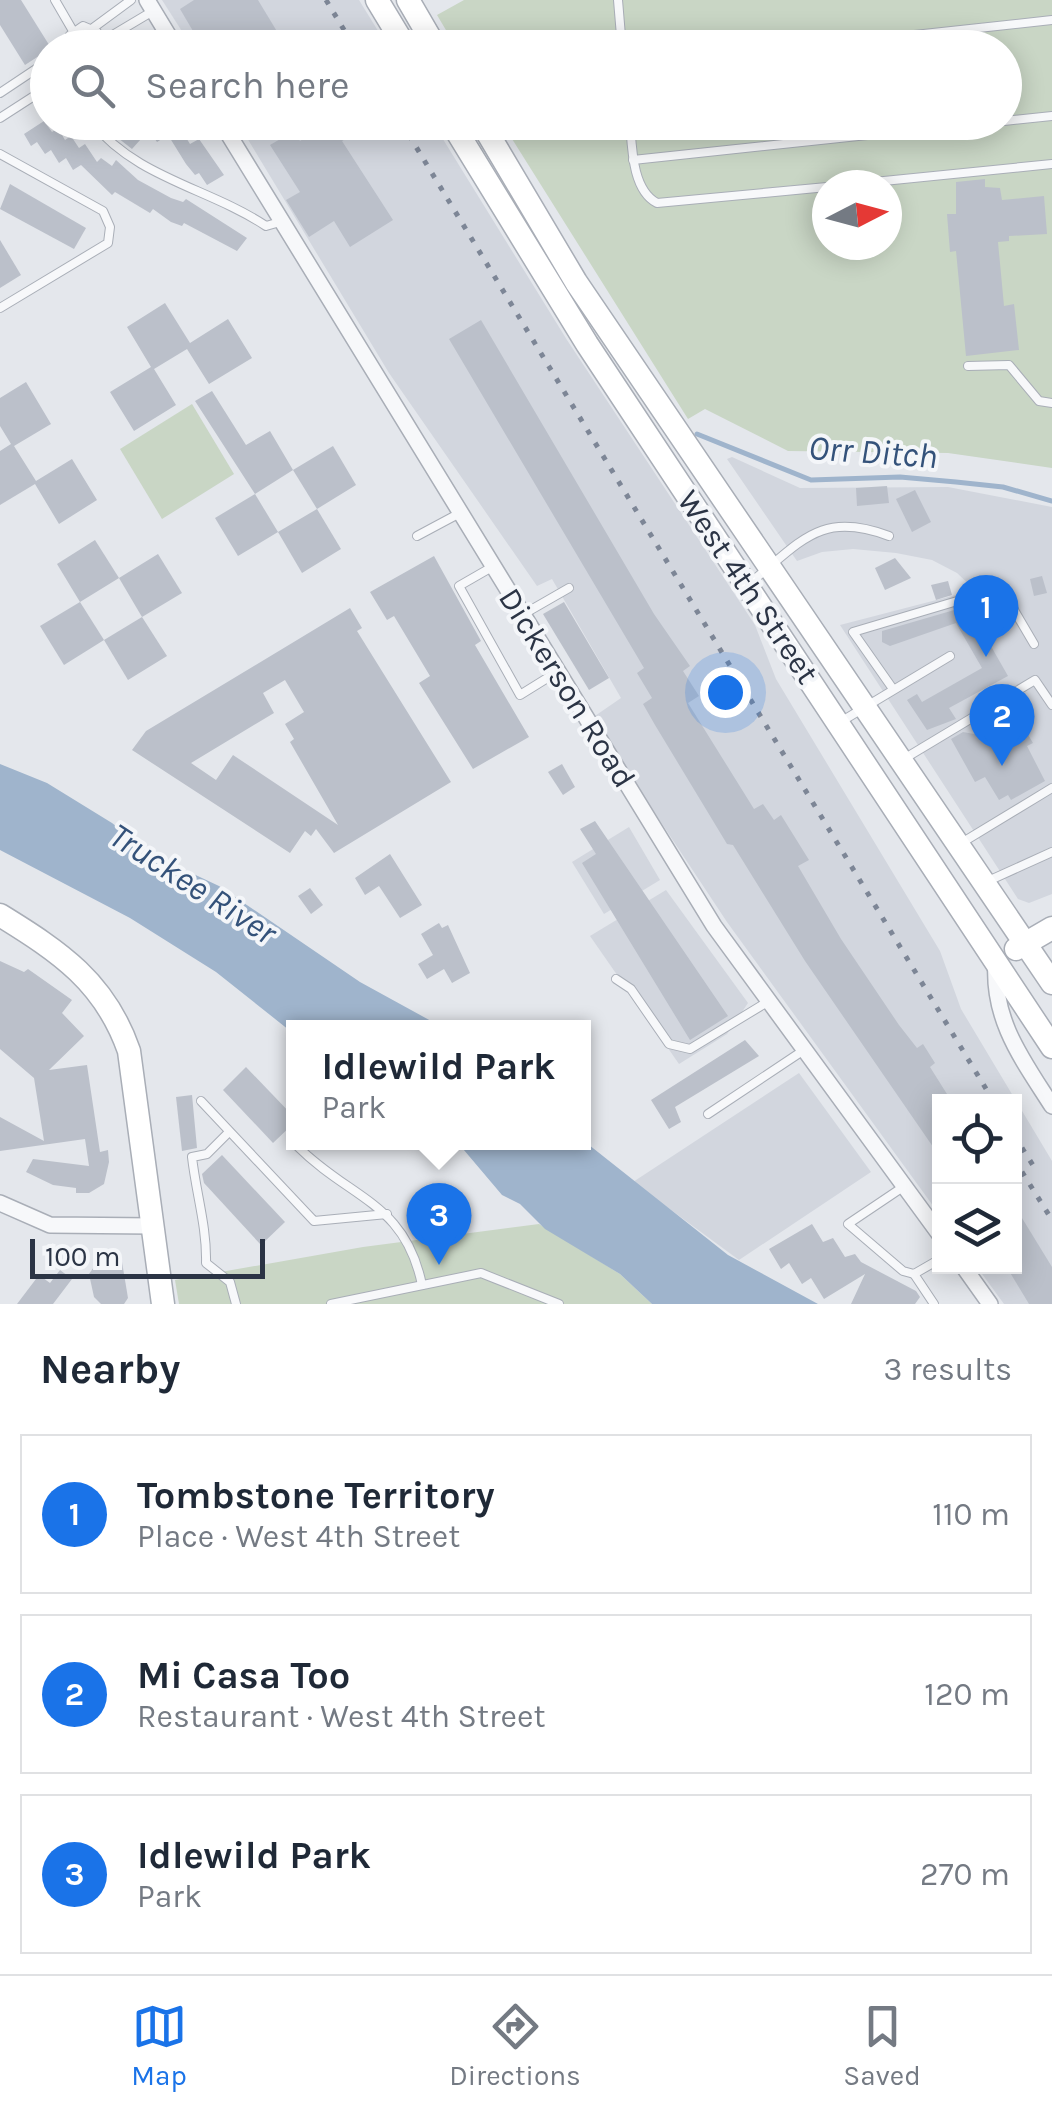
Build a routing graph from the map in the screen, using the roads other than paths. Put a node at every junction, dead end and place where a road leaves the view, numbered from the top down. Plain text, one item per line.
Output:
1 (55, 0) edge
2 (131, 0) edge
3 (377, 0) edge
4 (408, 0) edge
5 (618, 0) edge
6 (150, 6) edge
7 (1052, 20) edge
8 (93, 28) joint
9 (74, 30) joint
10 (120, 30) edge
11 (165, 30) edge
12 (395, 30) edge
13 (426, 30) edge
14 (620, 30) edge
15 (960, 30) edge
16 (30, 73) edge
17 (0, 93) edge
18 (30, 99) edge
19 (1052, 116) edge
20 (0, 118) edge
21 (1022, 119) edge
22 (114, 140) edge
23 (233, 140) edge
24 (462, 140) edge
25 (492, 140) edge
26 (631, 140) edge
27 (821, 140) edge
28 (0, 154) edge
29 (633, 160) junction
30 (1052, 164) edge
31 (902, 179) edge
32 (812, 188) edge
33 (282, 221) junction
34 (0, 308) edge
35 (968, 366) dead end
36 (1052, 403) edge
37 (460, 513) junction
38 (416, 536) dead end
39 (890, 536) dead end
40 (492, 566) junction
41 (770, 567) junction
42 (747, 586) junction
43 (569, 588) dead end
44 (522, 615) junction
45 (1034, 644) dead end
46 (950, 656) dead end
47 (556, 672) junction
48 (893, 688) junction
49 (864, 705) junction
50 (1052, 705) edge
51 (839, 724) junction
52 (902, 760) junction
53 (1052, 788) edge
54 (959, 844) junction
55 (1052, 852) edge
56 (984, 882) junction
57 (0, 915) edge
58 (1052, 928) edge
59 (1025, 943) junction
60 (996, 962) junction
61 (616, 979) dead end
62 (1052, 982) edge
63 (769, 1001) junction
64 (1052, 1047) edge
65 (804, 1050) junction
66 (201, 1101) dead end
67 (1052, 1106) edge
68 (708, 1114) dead end
69 (228, 1133) junction
70 (301, 1150) edge
71 (904, 1186) junction
72 (0, 1203) edge
73 (387, 1214) junction
74 (932, 1224) edge
75 (152, 1226) junction
76 (932, 1264) edge
77 (914, 1274) junction
78 (969, 1274) edge
79 (422, 1285) junction
80 (163, 1304) edge
81 (236, 1304) edge
82 (331, 1304) edge
83 (559, 1304) edge
84 (934, 1304) edge
85 (990, 1304) edge

1 - 9 lane
2 - 8 lane
3 - 12 main road
4 - 13 main road
5 - 14 lane
6 - 10 lane
6 - 11 street
7 - 15 lane
8 - 9 lane
16 - 17 lane
18 - 20 lane
19 - 21 lane
22 - 33 lane
23 - 33 street, Dickerson Road
24 - 42 main road, West 4th Street
25 - 41 main road, West 4th Street
26 - 29 lane
27 - 29 lane
28 - 34 lane
29 - 32 lane
30 - 31 lane
33 - 37 street, Dickerson Road
35 - 36 lane
37 - 38 lane
37 - 40 street, Dickerson Road
39 - 41 lane
40 - 44 street, Dickerson Road
40 - 47 lane
41 - 42 lane
41 - 49 main road, West 4th Street
42 - 51 main road, West 4th Street
43 - 44 lane
44 - 47 street, Dickerson Road
45 - 48 lane
46 - 48 lane
47 - 63 street, Dickerson Road
48 - 49 lane
49 - 51 lane
49 - 52 main road, West 4th Street
50 - 52 lane
51 - 60 main road, West 4th Street
52 - 54 main road, West 4th Street
53 - 54 lane
54 - 56 main road, West 4th Street
55 - 56 lane
56 - 59 main road, West 4th Street
57 - 75 main road
58 - 59 main road
59 - 60 main road
59 - 62 main road, West 4th Street
60 - 64 main road, West 4th Street
60 - 67 street
61 - 63 lane
63 - 65 street, Dickerson Road
65 - 68 lane
65 - 71 street, Dickerson Road
66 - 69 lane
69 - 73 lane
69 - 81 lane
70 - 73 lane
71 - 74 street, Dickerson Road
71 - 77 lane
72 - 75 street
73 - 79 lane
75 - 80 main road
76 - 77 lane
77 - 84 lane
78 - 85 street
79 - 82 lane
79 - 83 lane

